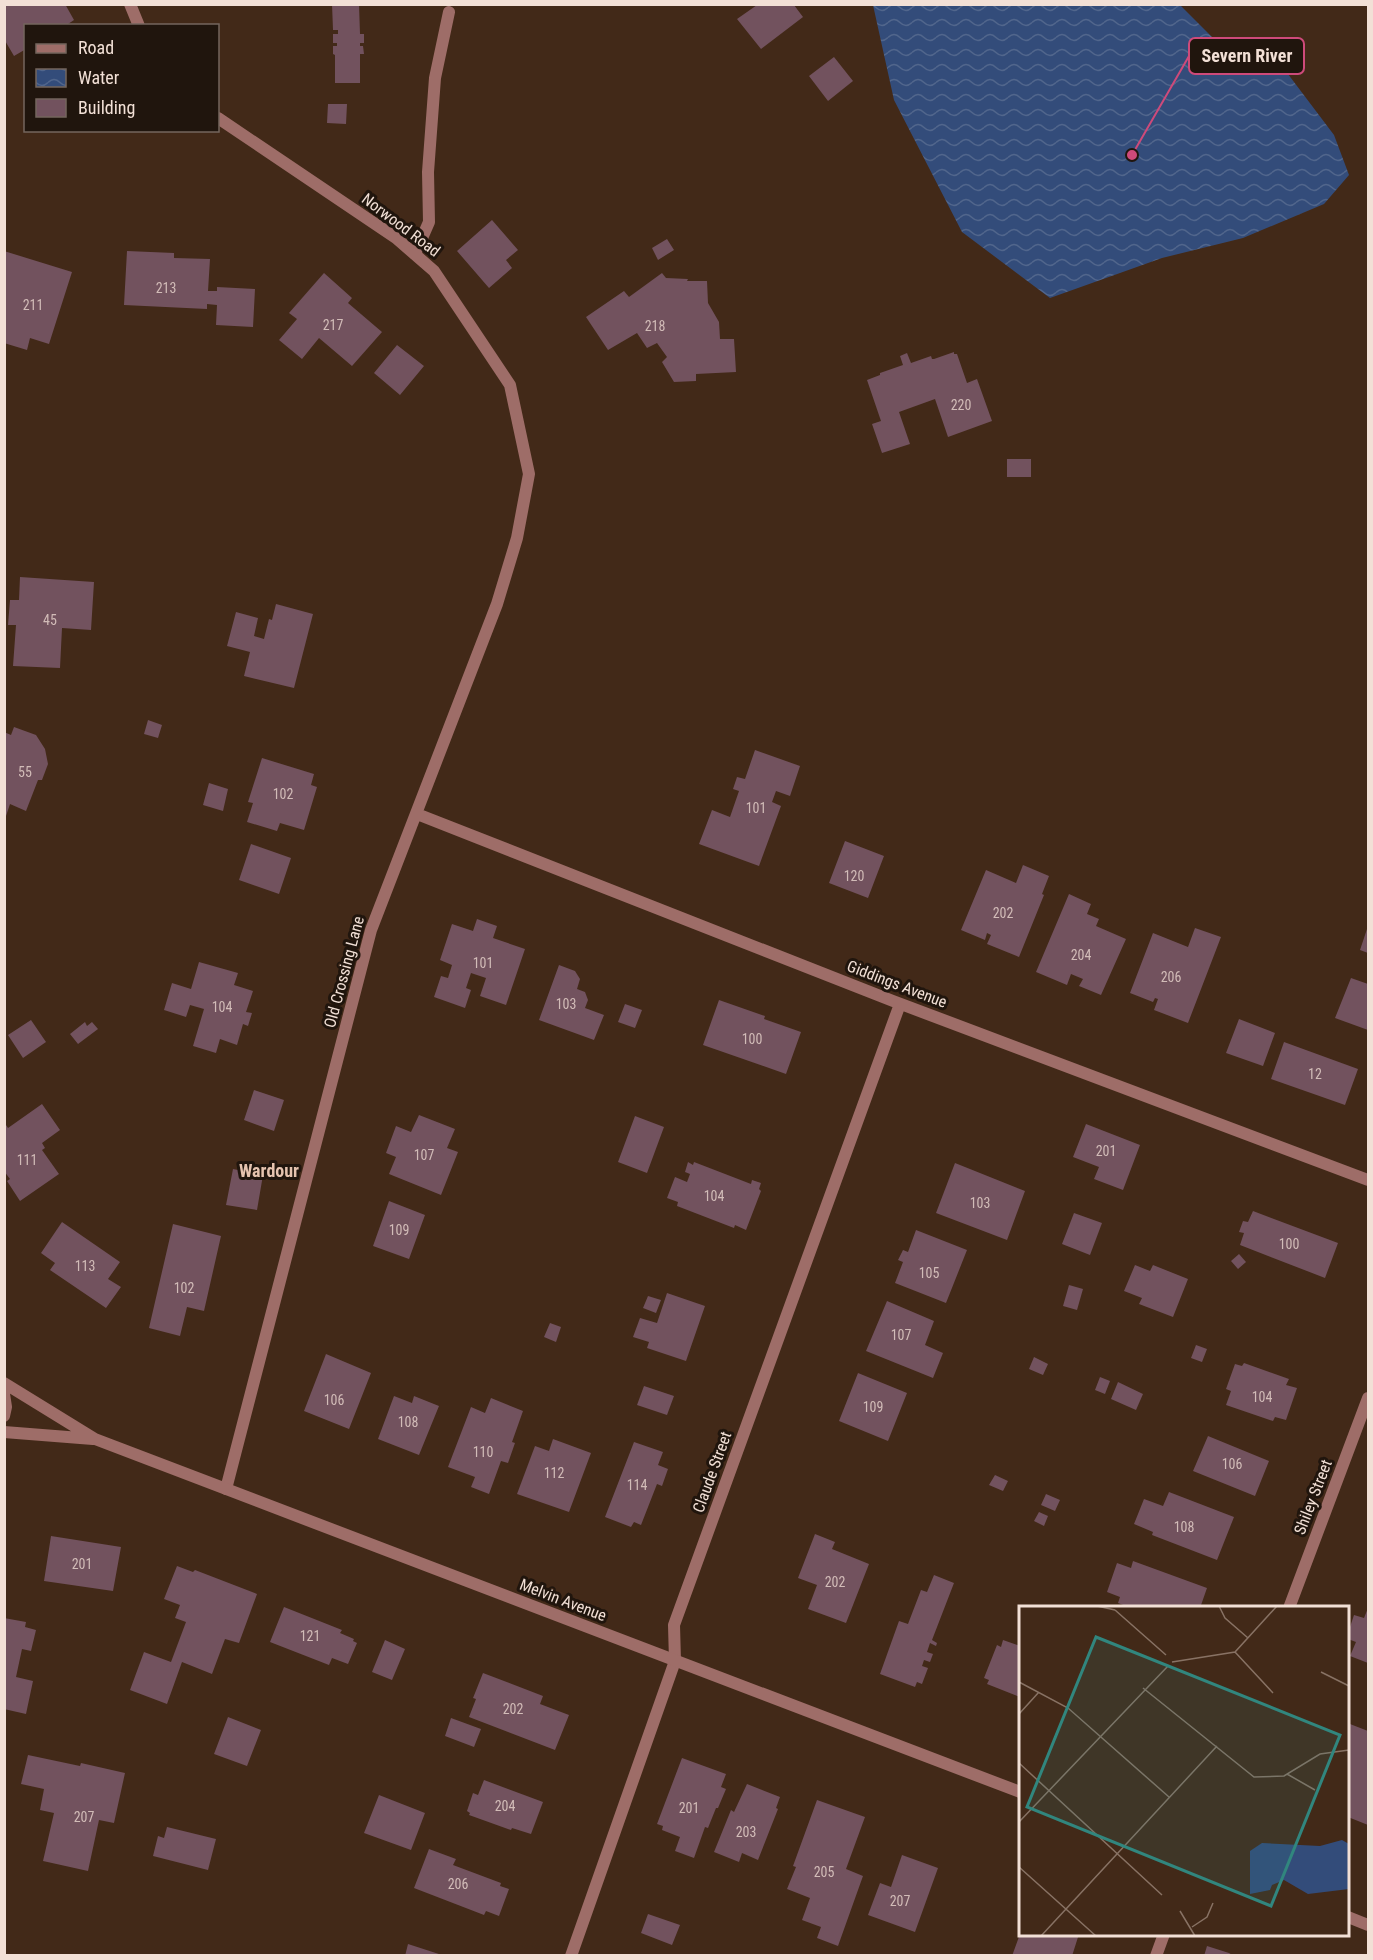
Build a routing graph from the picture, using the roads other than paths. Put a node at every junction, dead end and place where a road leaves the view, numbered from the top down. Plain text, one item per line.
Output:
1 (130, 4) edge
2 (449, 12) dead end
3 (138, 24) edge
4 (219, 119) edge
5 (415, 254) junction
6 (529, 474) joint
7 (417, 814) junction
8 (900, 1004) junction
9 (1368, 1180) edge
10 (4, 1383) edge
11 (4, 1394) edge
12 (1368, 1398) edge
13 (4, 1416) edge
14 (4, 1432) edge
15 (95, 1439) junction
16 (226, 1490) junction
17 (1290, 1606) edge
18 (675, 1661) junction
19 (1019, 1792) edge
20 (1349, 1918) edge
21 (1368, 1925) edge
22 (1164, 1936) edge
23 (571, 1956) edge
24 (1156, 1956) edge

1 - 3 street
2 - 5 street
4 - 5 street, Norwood Road
5 - 6 street, Norwood Road
6 - 7 street, Old Crossing Lane
7 - 8 street, Giddings Avenue
7 - 16 street, Old Crossing Lane
8 - 9 street, Giddings Avenue
8 - 18 street, Claude Street
10 - 15 street, Melvin Avenue
11 - 13 street
12 - 17 street, Shiley Street
14 - 15 street, Melvin Avenue
15 - 16 street, Melvin Avenue
16 - 18 street, Melvin Avenue
18 - 19 street, Melvin Avenue
18 - 23 street, Claude Street
20 - 21 street
22 - 24 street

